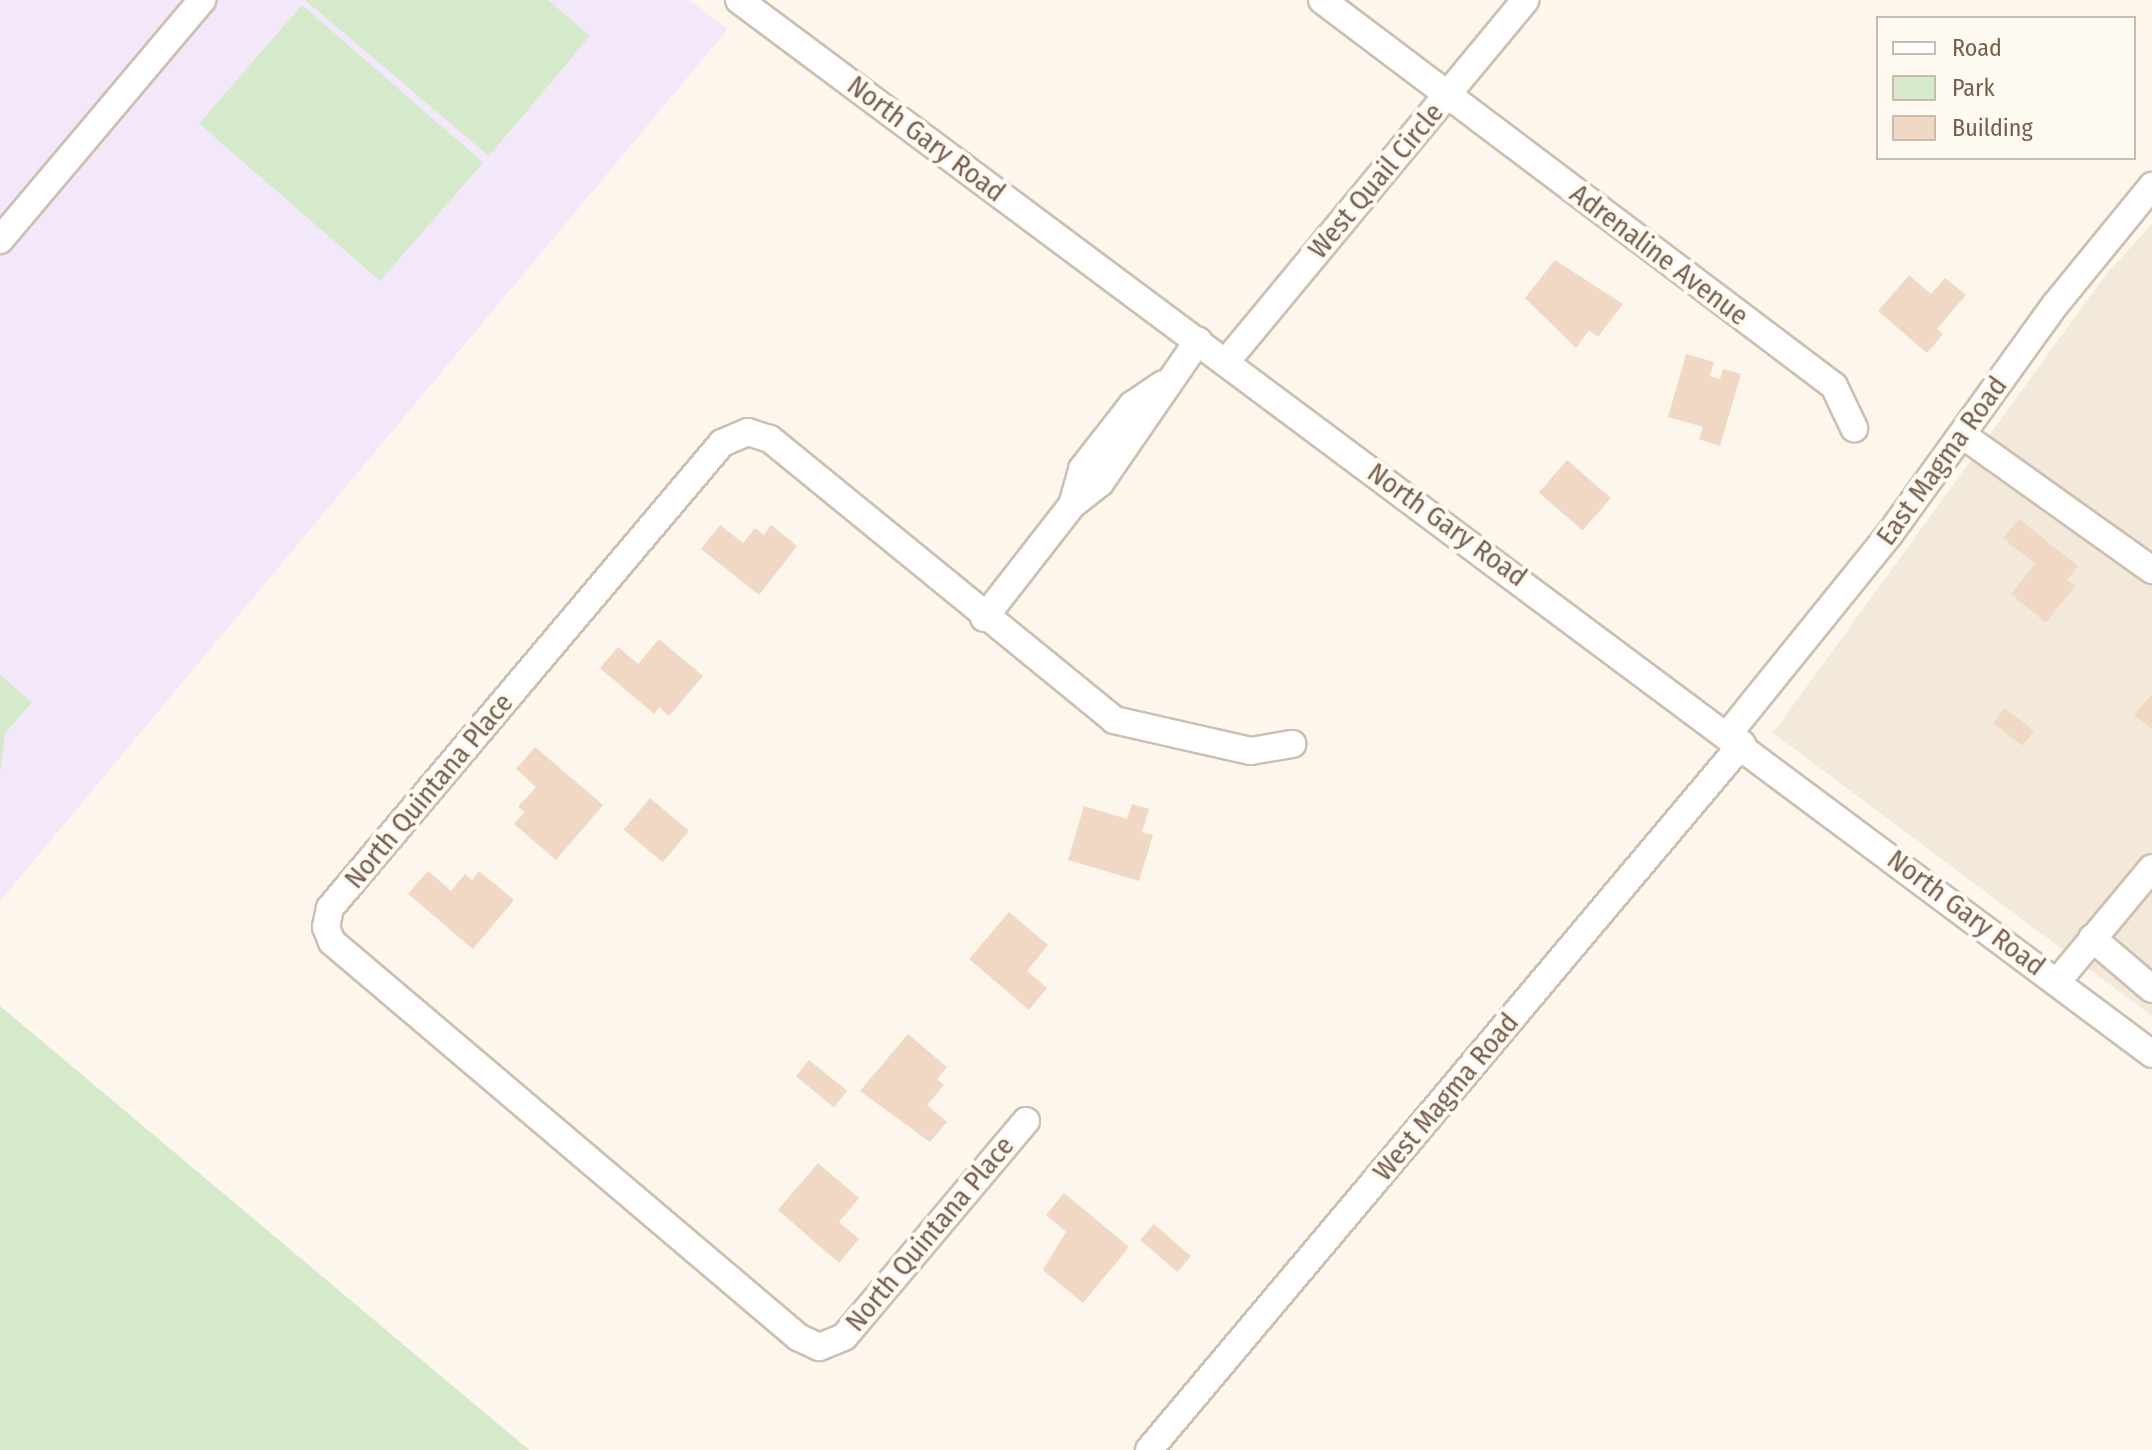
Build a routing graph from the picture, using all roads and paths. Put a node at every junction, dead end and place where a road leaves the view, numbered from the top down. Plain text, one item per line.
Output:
1 (202, 0) edge
2 (739, 0) edge
3 (1322, 0) edge
4 (1526, 0) edge
5 (1447, 95) junction
6 (2152, 186) edge
7 (0, 240) edge
8 (1198, 341) junction
9 (1226, 362) junction
10 (1854, 428) dead end
11 (1964, 436) junction
12 (2152, 570) edge
13 (984, 618) junction
14 (1736, 738) junction
15 (1292, 744) dead end
16 (2152, 868) edge
17 (2092, 938) junction
18 (2057, 982) junction
19 (2152, 989) edge
20 (2152, 1054) edge
21 (1026, 1121) dead end
22 (1149, 1450) edge

1 - 7 street
2 - 8 street, North Gary Road
3 - 5 street, Adrenaline Avenue
4 - 5 street, West Quail Circle
5 - 9 street, West Quail Circle
5 - 10 street, Adrenaline Avenue
6 - 11 street, East Magma Road
8 - 9 street, North Gary Road
8 - 13 street
9 - 14 street, North Gary Road
11 - 12 street
11 - 14 street, East Magma Road
13 - 15 street, North Quintana Place
13 - 21 street, North Quintana Place
14 - 18 street, North Gary Road
14 - 22 street, West Magma Road
16 - 17 street
17 - 18 street
17 - 19 street
18 - 20 street, North Gary Road

